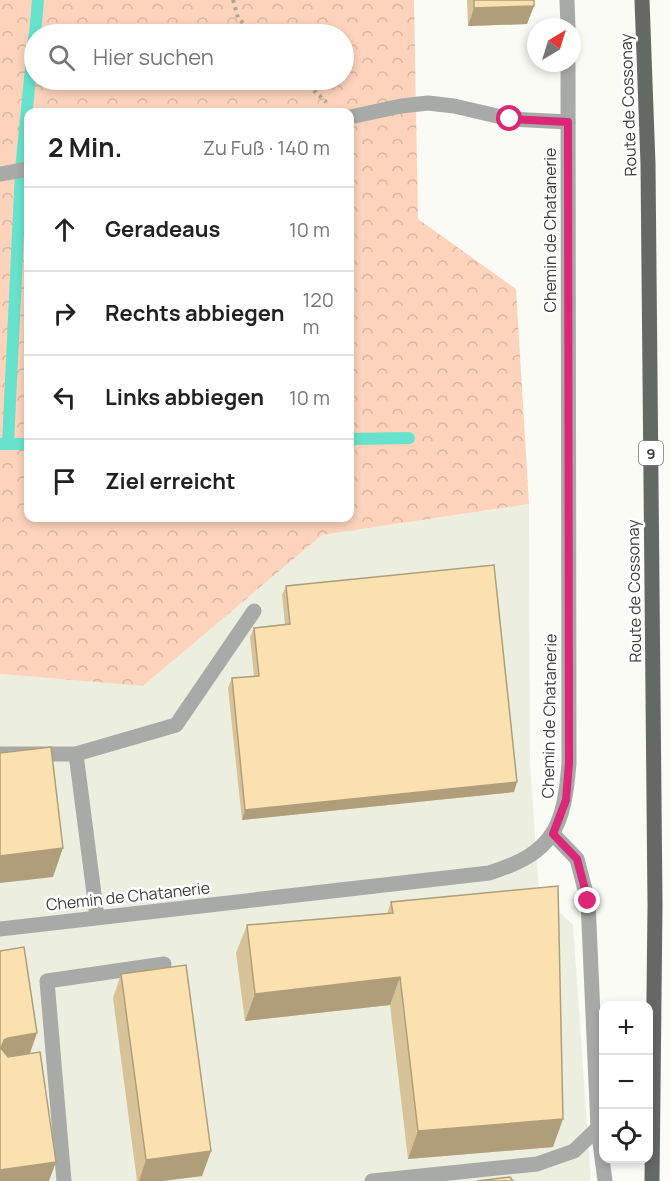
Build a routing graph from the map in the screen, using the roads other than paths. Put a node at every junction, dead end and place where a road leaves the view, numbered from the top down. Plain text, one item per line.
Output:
1 (567, 0) edge
2 (642, 0) edge
3 (568, 18) edge
4 (568, 72) edge
5 (354, 116) edge
6 (568, 122) junction
7 (24, 170) edge
8 (0, 174) edge
9 (254, 611) dead end
10 (0, 754) edge
11 (76, 754) junction
12 (553, 834) junction
13 (97, 917) junction
14 (0, 929) edge
15 (164, 964) dead end
16 (598, 1128) junction
17 (64, 1181) edge
18 (372, 1181) edge
19 (605, 1181) edge
20 (652, 1181) edge

1 - 3 street
2 - 20 main road, Route de Cossonay / 9
4 - 6 street, Chemin de Chatanerie
5 - 6 street
6 - 12 street, Chemin de Chatanerie
7 - 8 street
9 - 11 street
10 - 11 street
11 - 13 street
12 - 13 street, Chemin de Chatanerie
12 - 16 street
13 - 14 street, Chemin de Chatanerie
15 - 17 street
16 - 18 street
16 - 19 street

